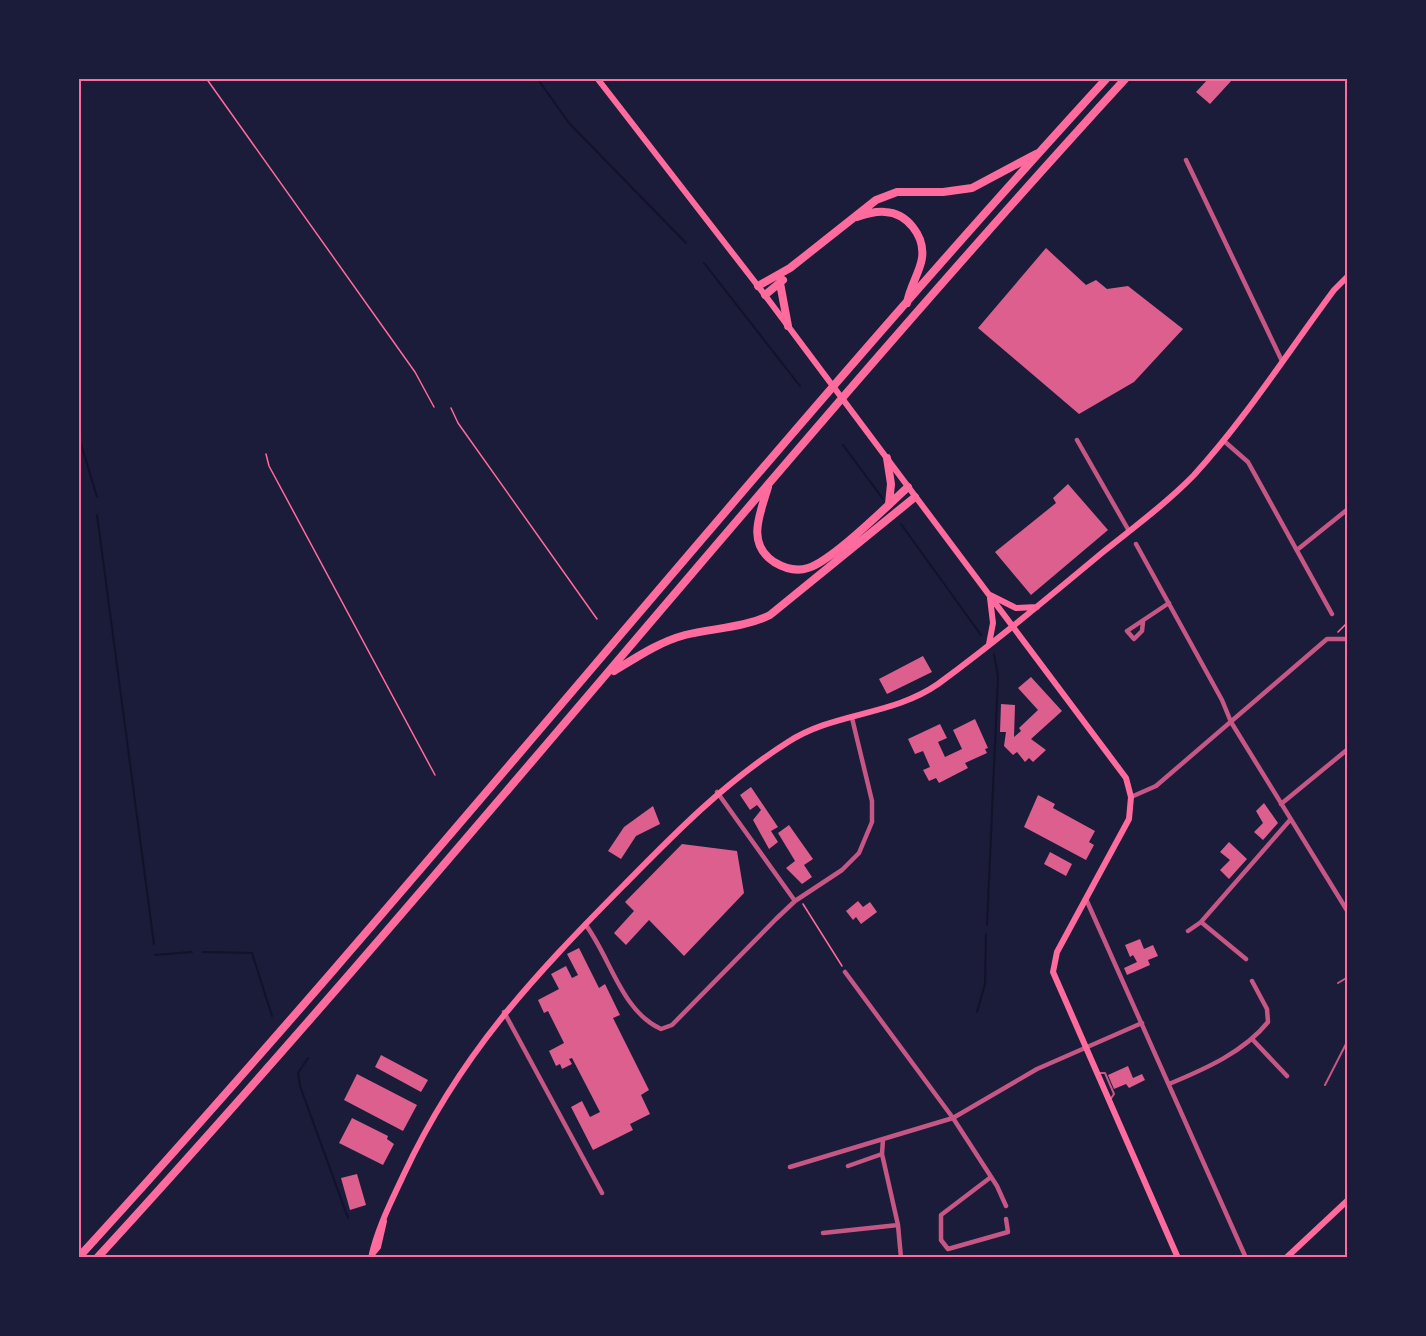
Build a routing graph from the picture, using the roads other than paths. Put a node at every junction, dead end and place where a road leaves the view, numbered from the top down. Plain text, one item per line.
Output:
1 (597, 78) edge
2 (1107, 78) edge
3 (1126, 78) edge
4 (1039, 153) junction
5 (1186, 160) dead end
6 (855, 217) junction
7 (790, 268) junction
8 (1348, 276) edge
9 (780, 284) junction
10 (758, 286) junction
11 (765, 295) junction
12 (907, 303) junction
13 (788, 326) junction
14 (1282, 361) junction
15 (1077, 440) dead end
16 (1224, 441) junction
17 (886, 458) junction
18 (769, 483) junction
19 (908, 487) junction
20 (915, 497) junction
21 (888, 505) junction
22 (1348, 509) edge
23 (1129, 531) junction
24 (1136, 544) dead end
25 (1297, 550) junction
26 (989, 596) junction
27 (1169, 603) junction
28 (1038, 607) junction
29 (1332, 614) dead end
30 (1143, 622) dead end
31 (1012, 626) junction
32 (1348, 639) edge
33 (989, 644) junction
34 (609, 674) junction
35 (852, 718) junction
36 (1231, 722) junction
37 (1348, 748) edge
38 (717, 792) junction
39 (1131, 797) junction
40 (1281, 804) junction
41 (1290, 820) junction
42 (1086, 899) junction
43 (795, 901) junction
44 (1348, 912) edge
45 (1202, 922) junction
46 (585, 924) junction
47 (1188, 931) dead end
48 (1246, 959) dead end
49 (845, 972) road end
50 (1348, 977) edge
51 (1252, 981) dead end
52 (1338, 983) dead end
53 (504, 1012) junction
54 (1142, 1023) junction
55 (1253, 1040) junction
56 (1348, 1040) edge
57 (1085, 1049) junction
58 (1287, 1076) dead end
59 (1169, 1084) junction
60 (1325, 1085) dead end
61 (953, 1118) junction
62 (883, 1139) junction
63 (882, 1154) junction
64 (848, 1166) dead end
65 (790, 1167) dead end
66 (991, 1177) junction
67 (602, 1193) dead end
68 (1348, 1200) edge
69 (1006, 1206) dead end
70 (1006, 1219) dead end
71 (898, 1225) junction
72 (823, 1233) dead end
73 (371, 1256) edge
74 (78, 1258) edge
75 (97, 1258) edge
76 (901, 1258) edge
77 (1178, 1258) edge
78 (1246, 1258) edge
79 (1286, 1258) edge

1 - 10 main road
2 - 4 highway
3 - 18 highway
4 - 6 highway
4 - 12 highway
5 - 14 street
6 - 7 highway
6 - 12 highway
7 - 9 highway
7 - 10 highway
8 - 14 main road
9 - 11 highway
9 - 13 highway
10 - 11 main road
11 - 13 main road
12 - 74 highway
13 - 17 main road
14 - 16 main road
15 - 23 street
16 - 23 main road
16 - 25 street
17 - 19 main road
17 - 21 highway
18 - 21 highway
18 - 34 highway
19 - 20 main road
19 - 21 highway
20 - 26 main road
20 - 34 highway
22 - 25 street
23 - 28 main road
24 - 27 street
25 - 29 street
26 - 28 main road
26 - 31 main road
26 - 33 main road
27 - 30 street
27 - 36 street
28 - 31 main road
31 - 33 main road
31 - 39 main road
32 - 36 street
33 - 35 main road
34 - 75 highway
35 - 38 main road
35 - 43 street
36 - 39 street
36 - 40 street
37 - 40 street
38 - 43 street
38 - 46 main road
39 - 42 main road
40 - 41 street
41 - 44 street
41 - 45 street
42 - 54 street
42 - 57 main road
43 - 46 street
45 - 47 street
45 - 48 street
46 - 53 main road
49 - 61 street
50 - 52 lane
51 - 55 street
53 - 67 street
53 - 73 main road
54 - 57 street
54 - 59 street
55 - 58 street
55 - 59 street
56 - 60 lane
57 - 61 street
57 - 77 main road
59 - 78 street
61 - 62 street
61 - 66 street
62 - 63 street
62 - 65 street
63 - 64 street
63 - 71 street
66 - 69 street
66 - 70 street
68 - 79 main road
71 - 72 street
71 - 76 street

